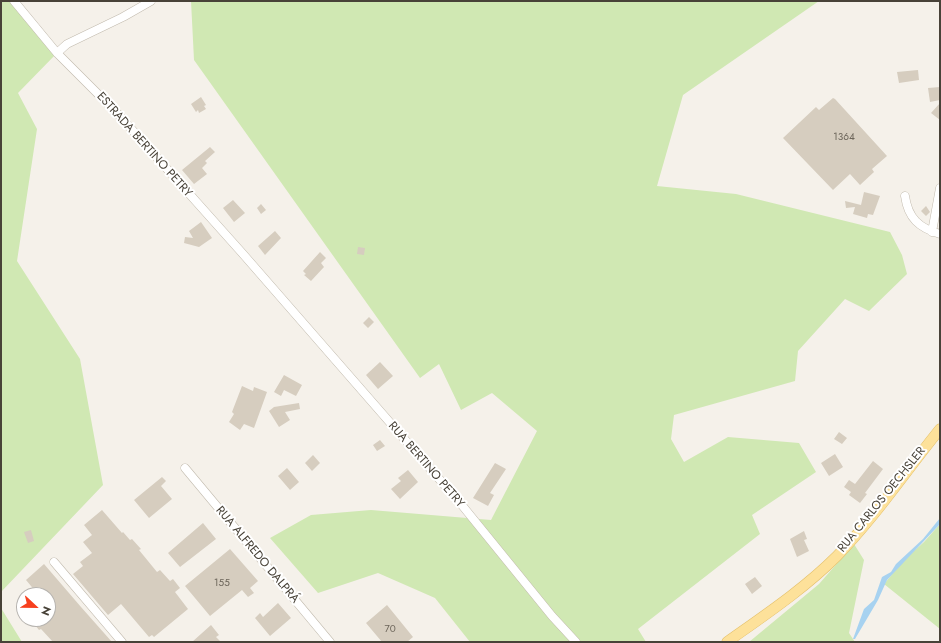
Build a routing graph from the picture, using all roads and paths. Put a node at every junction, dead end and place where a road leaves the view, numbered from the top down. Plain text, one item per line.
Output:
1 (14, 1) edge
2 (151, 1) edge
3 (57, 53) junction
4 (940, 188) edge
5 (905, 196) dead end
6 (932, 232) junction
7 (940, 234) edge
8 (274, 290) joint
9 (940, 429) edge
10 (185, 468) dead end
11 (54, 562) dead end
12 (122, 642) edge
13 (330, 642) edge
14 (576, 642) edge
15 (727, 642) edge

1 - 3 street, ESTRADA BERTINO PETRY
2 - 3 street
3 - 8 street, ESTRADA BERTINO PETRY
4 - 6 street
5 - 6 street
6 - 7 street
8 - 14 street, RUA BERTINO PETRY
9 - 15 main road, RUA CARLOS OECHSLER
10 - 13 street, RUA ALFREDO DALPRÁ
11 - 12 street

